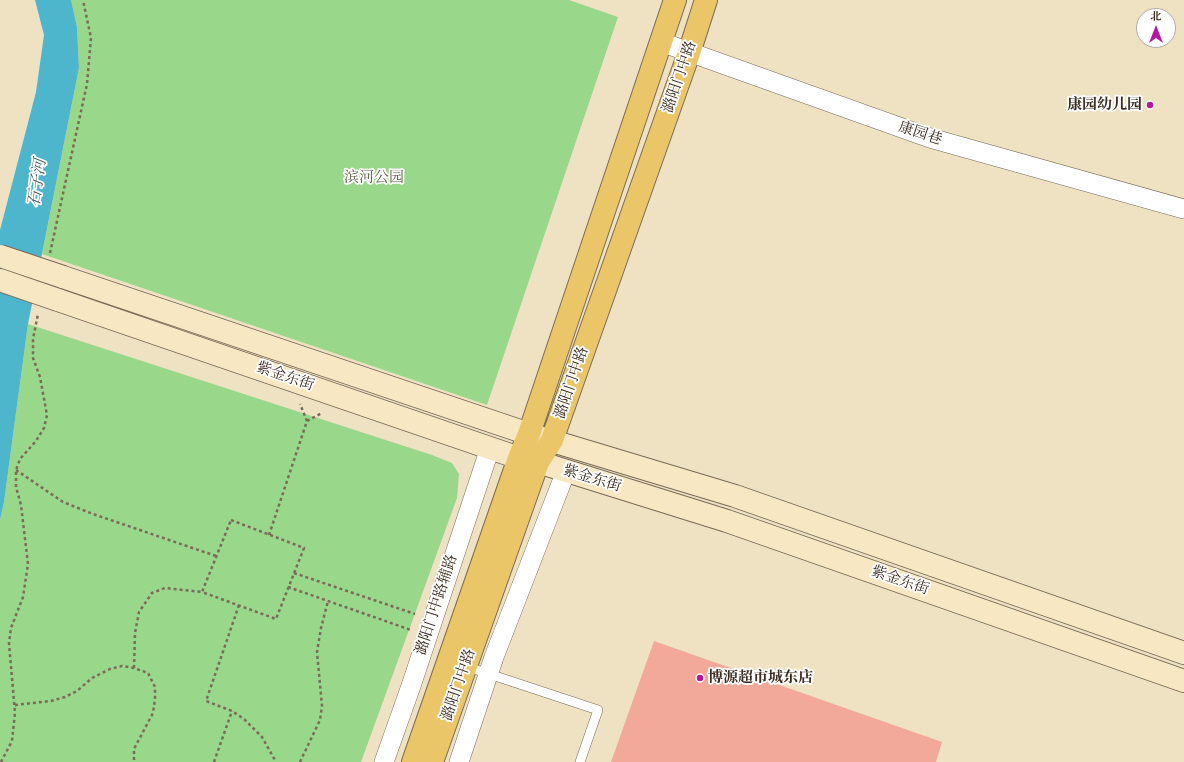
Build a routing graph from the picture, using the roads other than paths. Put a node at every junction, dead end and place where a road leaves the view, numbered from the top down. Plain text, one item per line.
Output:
1 (676, 0) edge
2 (706, 0) edge
3 (661, 42) junction
4 (689, 53) junction
5 (1184, 209) edge
6 (0, 256) edge
7 (0, 280) edge
8 (529, 434) junction
9 (552, 440) junction
10 (490, 448) junction
11 (528, 460) junction
12 (566, 471) junction
13 (1184, 653) edge
14 (457, 664) junction
15 (489, 674) junction
16 (1184, 681) edge
17 (384, 762) edge
18 (413, 762) edge
19 (432, 762) edge
20 (459, 762) edge
21 (580, 762) edge

1 - 3 main road, 潞阳门中路
2 - 4 main road, 潞阳门中路
3 - 4 street, 康园巷
3 - 8 main road, 潞阳门中路
4 - 5 street, 康园巷
4 - 9 main road, 潞阳门中路
6 - 8 main road, 紫金东街, bridge
7 - 10 main road, 紫金东街, bridge
8 - 9 main road, 紫金东街
8 - 11 main road, 潞阳门中路
9 - 11 main road, 潞阳门中路
9 - 13 main road, 紫金东街
10 - 11 main road, 紫金东街
10 - 17 street, 潞阳门中路辅路
11 - 12 main road, 紫金东街
11 - 14 main road, 潞阳门中路
12 - 15 street
12 - 16 main road, 紫金东街
14 - 15 lane
14 - 18 main road, 潞阳门中路
14 - 19 main road, 潞阳门中路
15 - 20 street
15 - 21 lane

